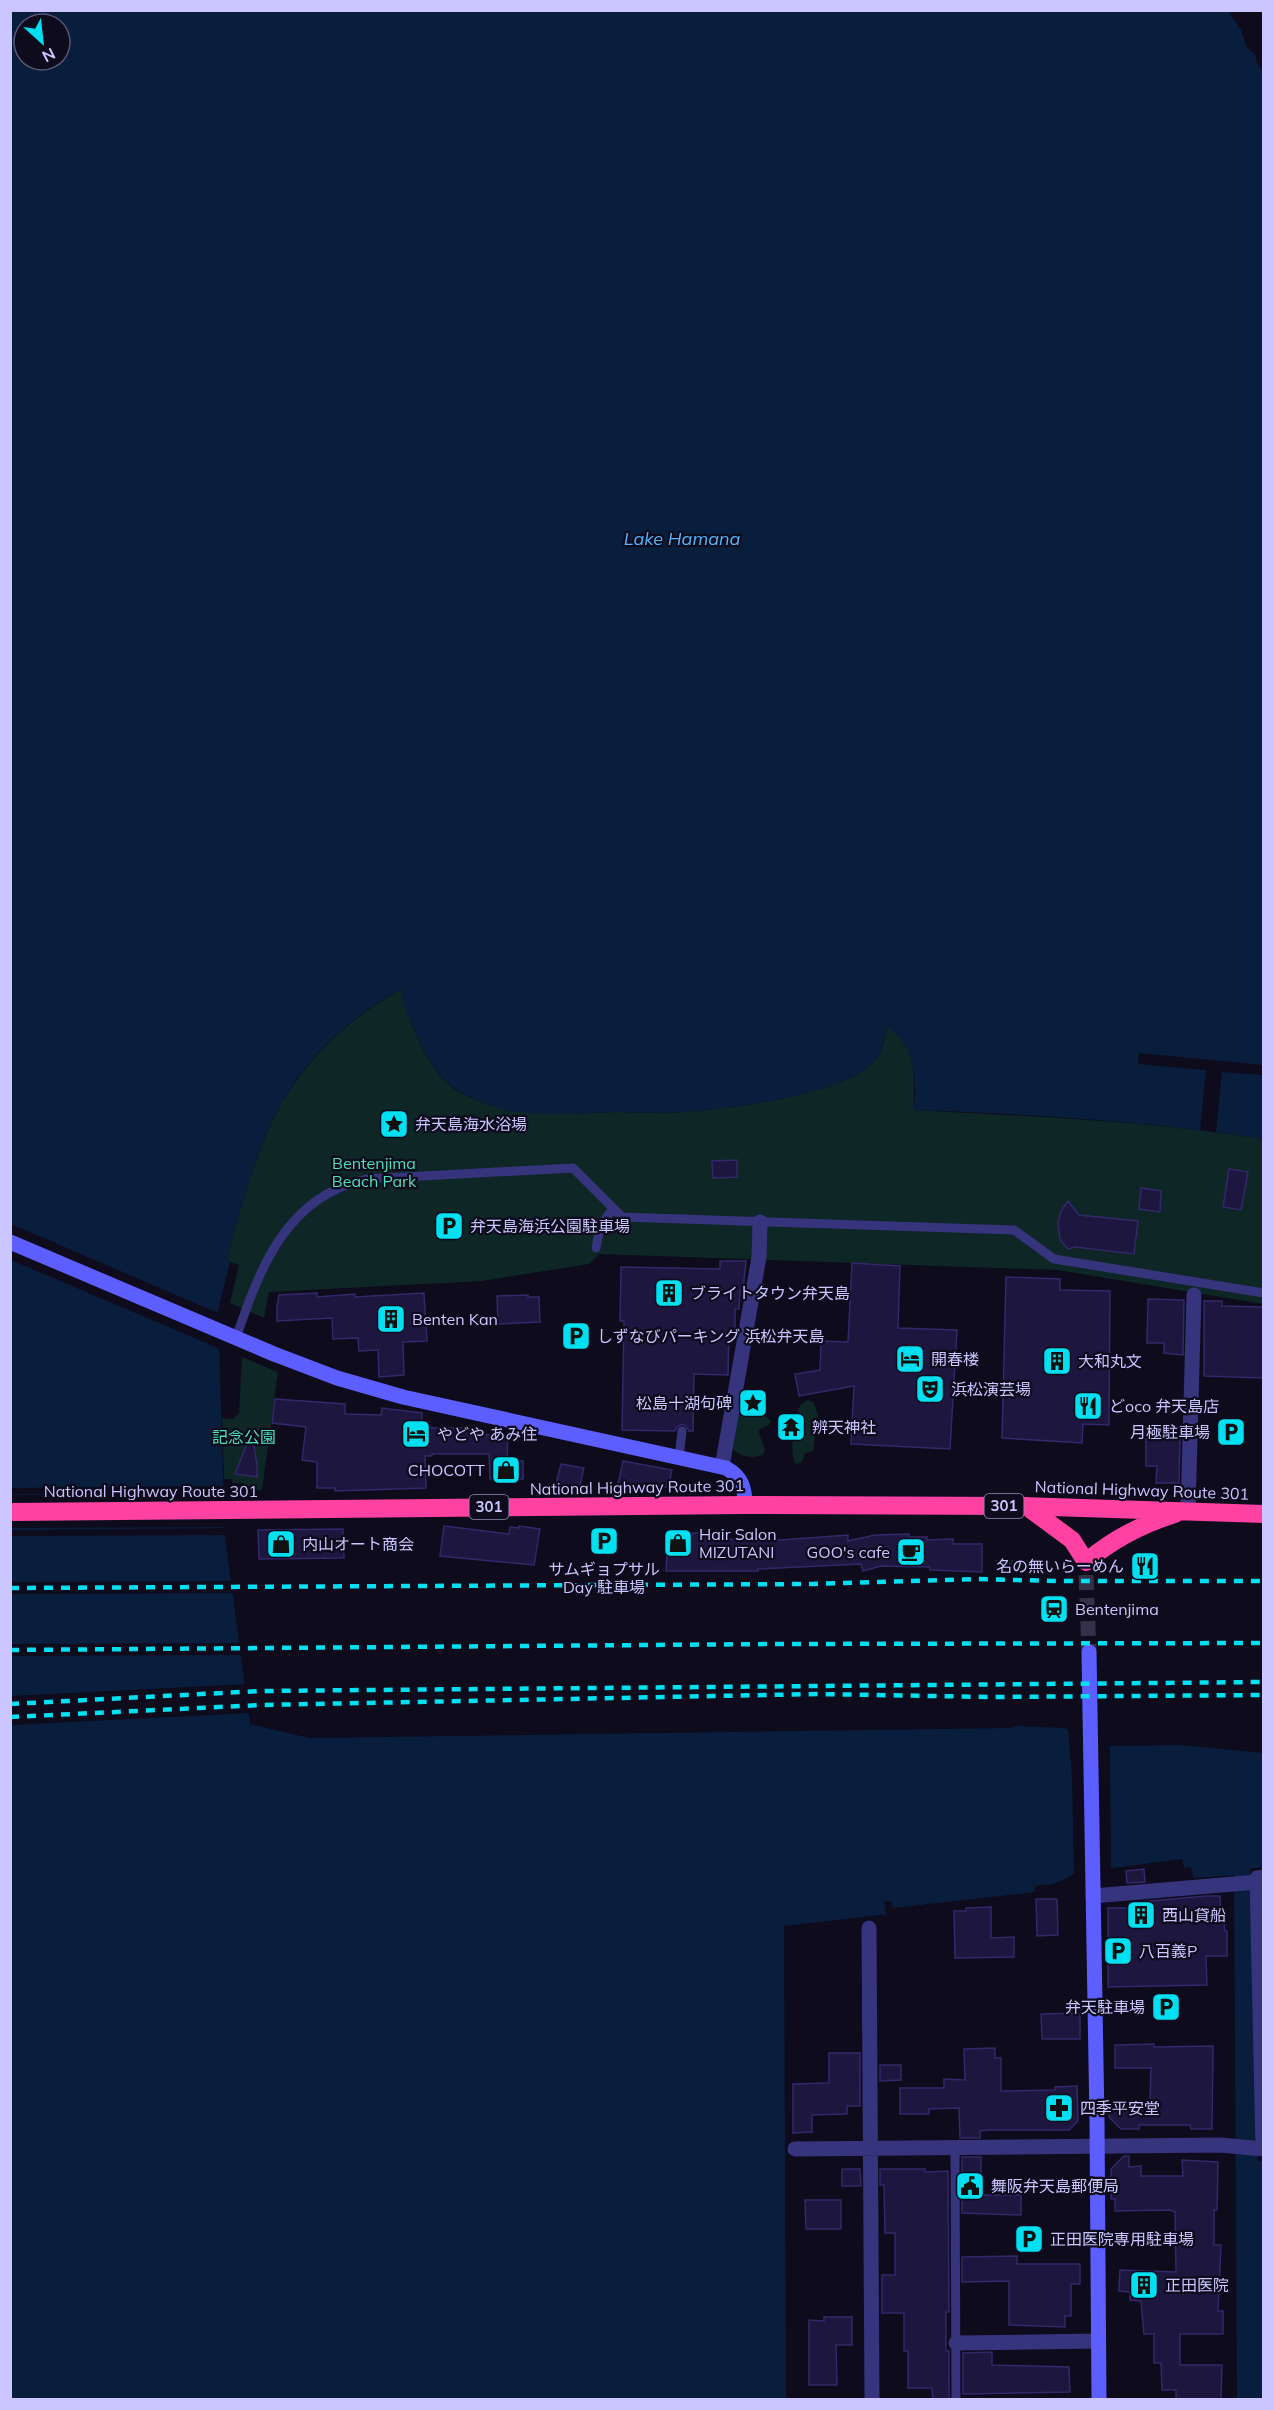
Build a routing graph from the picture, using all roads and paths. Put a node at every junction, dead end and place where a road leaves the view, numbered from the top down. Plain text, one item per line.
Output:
1 (613, 1208) junction
2 (760, 1222) junction
3 (10, 1242) edge
4 (596, 1248) dead end
5 (1263, 1293) edge
6 (1194, 1295) dead end
7 (236, 1338) junction
8 (682, 1431) dead end
9 (679, 1458) junction
10 (722, 1467) junction
11 (745, 1505) junction
12 (1026, 1506) junction
13 (1188, 1510) junction
14 (10, 1512) edge
15 (1263, 1514) edge
16 (1089, 1652) tunnel mouth
17 (1258, 1880) edge
18 (1093, 1896) junction
19 (869, 1928) dead end
20 (1262, 2020) edge
21 (1097, 2146) junction
22 (955, 2147) junction
23 (870, 2148) junction
24 (1262, 2148) edge
25 (795, 2149) dead end
26 (1098, 2341) junction
27 (956, 2343) junction
28 (872, 2400) edge
29 (956, 2400) edge
30 (1099, 2400) edge

1 - 2 lane
1 - 4 lane
1 - 7 lane
2 - 5 lane
2 - 10 street
3 - 7 street
6 - 13 street
7 - 9 street
8 - 9 lane
9 - 10 street
10 - 11 street
11 - 12 highway, National Highway Route 301 / 301
11 - 14 highway, National Highway Route 301 / 301
12 - 13 highway, National Highway Route 301 / 301
12 - 13 highway
13 - 15 highway, National Highway Route 301 / 301
16 - 18 street
17 - 18 street
17 - 20 street
18 - 21 street
19 - 23 street
20 - 24 street
21 - 22 street
21 - 24 street
21 - 26 street
22 - 23 street
22 - 27 lane
23 - 25 street
23 - 28 street
26 - 27 street
26 - 30 street
27 - 29 lane

